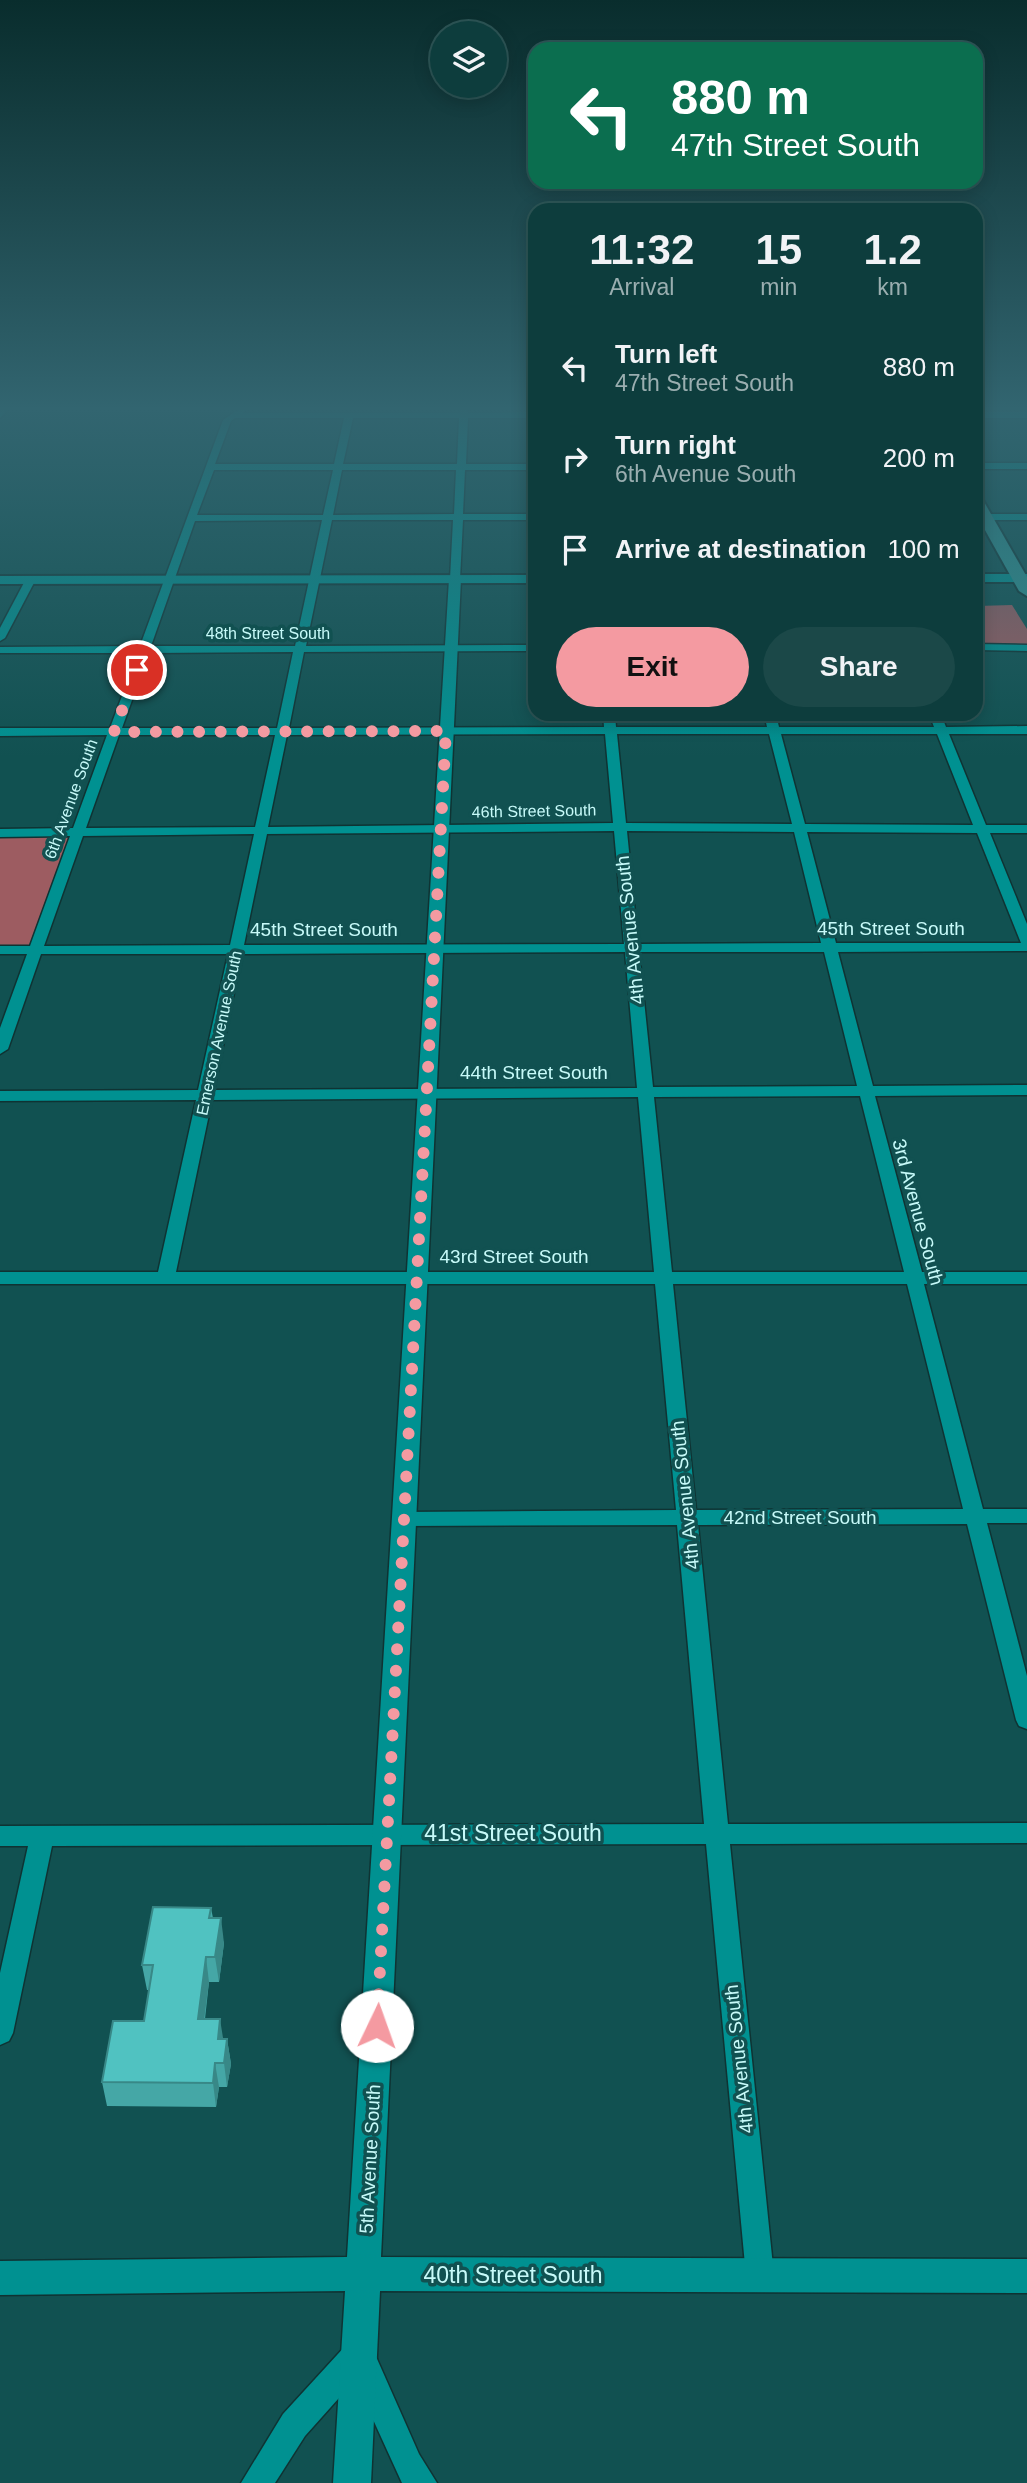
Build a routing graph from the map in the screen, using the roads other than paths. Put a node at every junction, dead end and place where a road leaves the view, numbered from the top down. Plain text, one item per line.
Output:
1 (190, 526) edge
2 (325, 526) edge
3 (458, 526) edge
4 (987, 526) edge
5 (30, 579) junction
6 (170, 579) junction
7 (314, 579) junction
8 (455, 579) junction
9 (528, 579) edge
10 (983, 579) edge
11 (0, 580) edge
12 (1025, 582) edge
13 (0, 638) edge
14 (983, 647) edge
15 (451, 648) junction
16 (528, 648) edge
17 (1027, 648) edge
18 (0, 649) edge
19 (145, 649) junction
20 (300, 649) junction
21 (938, 721) edge
22 (610, 722) edge
23 (771, 722) edge
24 (942, 730) junction
25 (1027, 730) edge
26 (282, 731) junction
27 (446, 731) junction
28 (0, 732) edge
29 (114, 732) junction
30 (621, 827) junction
31 (799, 828) junction
32 (981, 829) junction
33 (1027, 829) edge
34 (441, 831) junction
35 (261, 832) junction
36 (0, 833) edge
37 (76, 834) junction
38 (1027, 941) edge
39 (828, 947) junction
40 (1027, 947) edge
41 (435, 948) junction
42 (632, 948) junction
43 (236, 949) junction
44 (0, 950) edge
45 (36, 950) junction
46 (0, 1049) edge
47 (1027, 1090) edge
48 (865, 1091) junction
49 (646, 1092) junction
50 (427, 1094) junction
51 (205, 1095) junction
52 (0, 1096) edge
53 (417, 1277) junction
54 (0, 1278) edge
55 (664, 1278) junction
56 (1027, 1278) edge
57 (166, 1279) junction
58 (914, 1279) junction
59 (975, 1516) junction
60 (1027, 1516) edge
61 (687, 1517) junction
62 (404, 1519) junction
63 (1027, 1720) edge
64 (718, 1832) junction
65 (387, 1833) junction
66 (1027, 1833) edge
67 (0, 1836) edge
68 (41, 1836) junction
69 (0, 2032) edge
70 (364, 2274) junction
71 (760, 2276) junction
72 (1027, 2276) edge
73 (0, 2278) edge
74 (359, 2354) junction
75 (257, 2483) edge
76 (352, 2483) edge
77 (421, 2483) edge

1 - 6 street, 6th Avenue South
2 - 7 street, Emerson Avenue South
3 - 8 street, 5th Avenue South
4 - 12 main road
5 - 6 main road
5 - 11 main road
5 - 13 street
6 - 7 main road
6 - 19 street, 6th Avenue South
7 - 8 main road
7 - 20 street, Emerson Avenue South
8 - 9 main road
8 - 15 street, 5th Avenue South
10 - 12 main road
14 - 17 street
15 - 16 street, 48th Street South
15 - 20 street, 48th Street South
15 - 27 street, 5th Avenue South
18 - 19 street, 48th Street South
19 - 20 street, 48th Street South
19 - 29 street, 6th Avenue South
20 - 26 street, Emerson Avenue South
21 - 24 street
22 - 23 street
22 - 27 street
22 - 30 street, 4th Avenue South
23 - 24 street
23 - 31 street, 3rd Avenue South
24 - 25 street
24 - 32 street
26 - 27 street
26 - 29 street
26 - 35 street, Emerson Avenue South
27 - 34 street, 5th Avenue South
28 - 29 street
29 - 37 street, 6th Avenue South
30 - 31 street, 46th Street South
30 - 34 street, 46th Street South
30 - 42 street, 4th Avenue South
31 - 32 street, 46th Street South
31 - 39 street, 3rd Avenue South
32 - 33 street, 46th Street South
32 - 38 street
34 - 35 street, 46th Street South
34 - 41 street, 5th Avenue South
35 - 37 street, 46th Street South
35 - 43 street, Emerson Avenue South
36 - 37 street, 46th Street South
37 - 45 street, 6th Avenue South
39 - 40 street, 45th Street South
39 - 42 street, 45th Street South
39 - 48 street, 3rd Avenue South
41 - 42 street, 45th Street South
41 - 43 street, 45th Street South
41 - 50 street, 5th Avenue South
42 - 49 street, 4th Avenue South
43 - 45 street, 45th Street South
43 - 51 street, Emerson Avenue South
44 - 45 street, 45th Street South
45 - 46 street, 6th Avenue South
47 - 48 street, 44th Street South
48 - 49 street, 44th Street South
48 - 58 street, 3rd Avenue South
49 - 50 street, 44th Street South
49 - 55 street, 4th Avenue South
50 - 51 street, 44th Street South
50 - 53 street, 5th Avenue South
51 - 52 street, 44th Street South
51 - 57 street, Emerson Avenue South
53 - 55 street, 43rd Street South
53 - 57 street, 43rd Street South
53 - 62 street, 5th Avenue South
54 - 57 street, 43rd Street South
55 - 58 street, 43rd Street South
55 - 61 street, 4th Avenue South
56 - 58 street, 43rd Street South
58 - 59 street, 3rd Avenue South
59 - 60 street, 42nd Street South
59 - 61 street, 42nd Street South
59 - 63 street, 3rd Avenue South
61 - 62 street, 42nd Street South
61 - 64 street, 4th Avenue South
62 - 65 street, 5th Avenue South
64 - 65 street, 41st Street South
64 - 66 street, 41st Street South
64 - 71 street, 4th Avenue South
65 - 68 street, 41st Street South
65 - 70 street, 5th Avenue South
67 - 68 street, 41st Street South
68 - 69 street
70 - 71 street, 40th Street South
70 - 73 street, 40th Street South
70 - 74 street, 5th Avenue South
71 - 72 street, 40th Street South
74 - 75 street
74 - 76 street, 5th Avenue South
74 - 77 street

